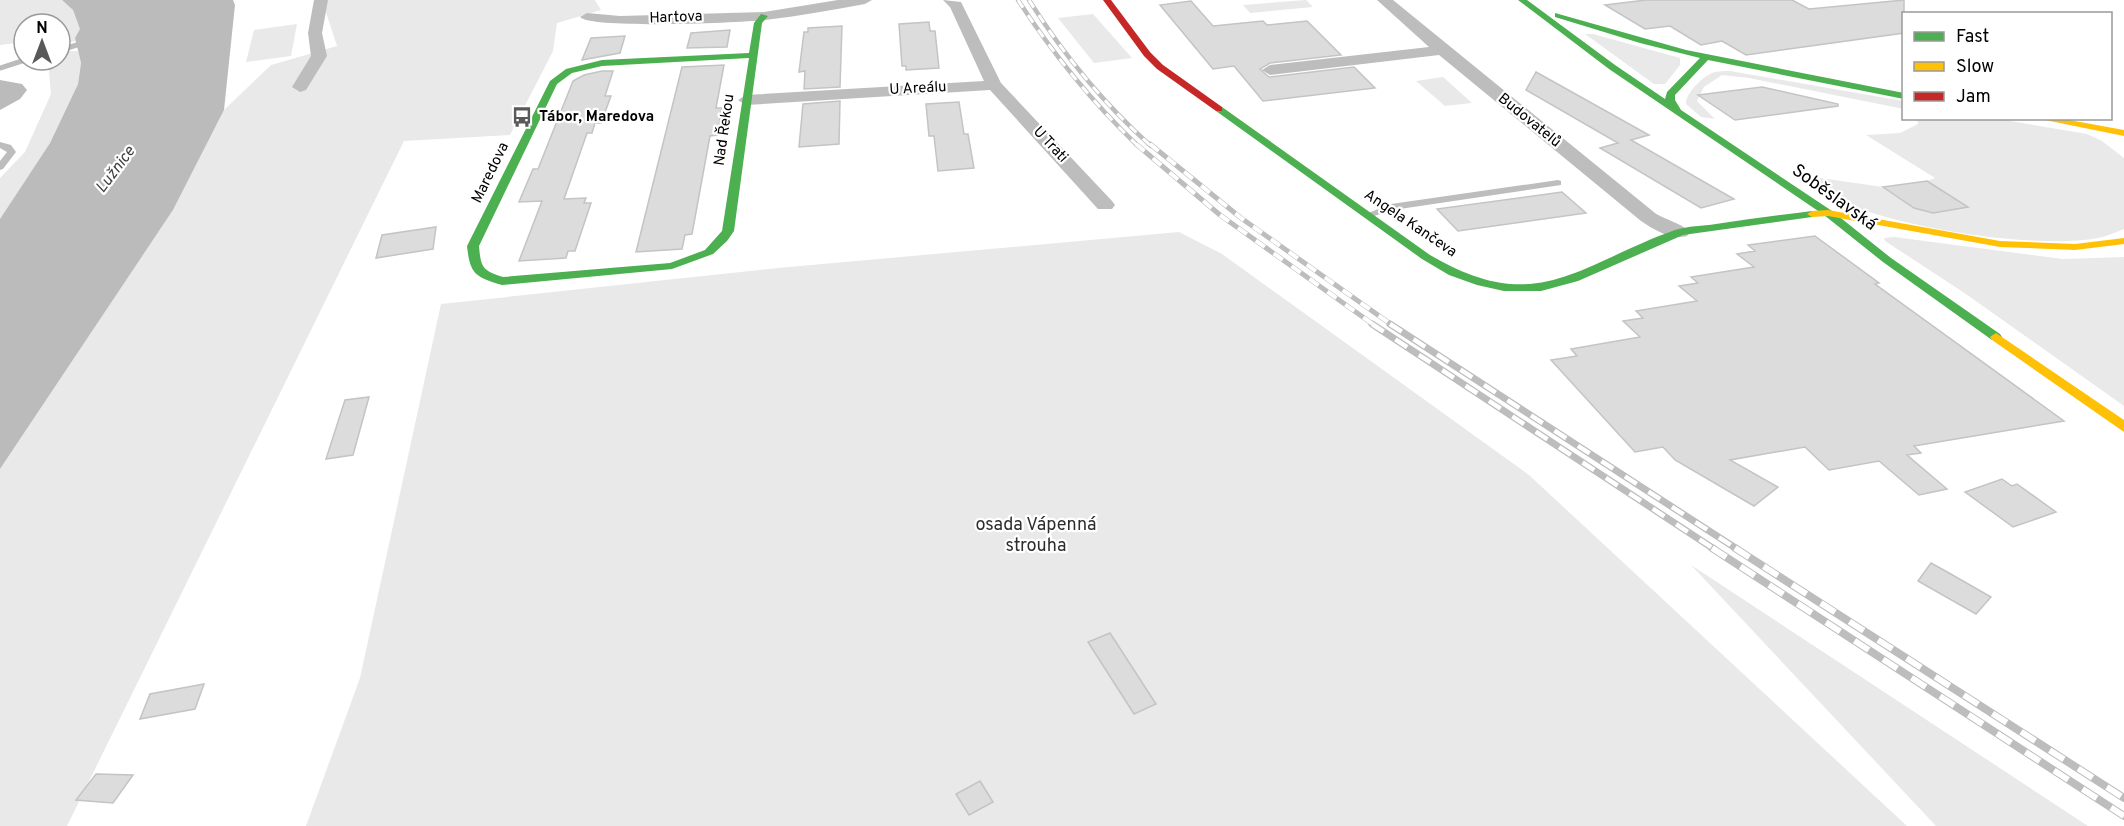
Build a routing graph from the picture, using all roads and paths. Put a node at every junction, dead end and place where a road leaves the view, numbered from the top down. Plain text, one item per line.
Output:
1 (321, 0) edge
2 (865, 0) edge
3 (950, 0) edge
4 (1107, 0) edge
5 (1384, 0) edge
6 (1522, 0) edge
7 (1528, 0) edge
8 (765, 16) junction
9 (587, 17) dead end
10 (1442, 50) junction
11 (754, 55) junction
12 (1705, 58) junction
13 (1270, 70) dead end
14 (994, 85) junction
15 (300, 87) dead end
16 (1902, 96) edge
17 (746, 99) junction
18 (1679, 112) junction
19 (2050, 120) edge
20 (2124, 133) edge
21 (0, 144) edge
22 (0, 167) edge
23 (1558, 183) dead end
24 (1105, 205) dead end
25 (1828, 213) junction
26 (1368, 215) junction
27 (1680, 232) junction
28 (2124, 241) edge
29 (715, 248) joint
30 (2124, 427) edge

1 - 15 street
2 - 8 street, Hartova
3 - 14 street
4 - 26 street, Angela Kančeva
5 - 10 street, Budovatelů
6 - 18 street, Soběslavská
7 - 12 street
8 - 9 street, Hartova
8 - 11 street, Nad Řekou
10 - 13 street
10 - 27 street, Budovatelů
11 - 17 street, Nad Řekou
11 - 29 street, Maredova
12 - 16 street
12 - 18 street
14 - 17 street, U Areálu
14 - 24 street, U Trati
17 - 29 street, Nad Řekou
18 - 25 street, Soběslavská
19 - 20 street
21 - 22 lane
23 - 26 lane
25 - 27 street, Angela Kančeva
25 - 28 street
25 - 30 street, Soběslavská
26 - 27 street, Angela Kančeva

